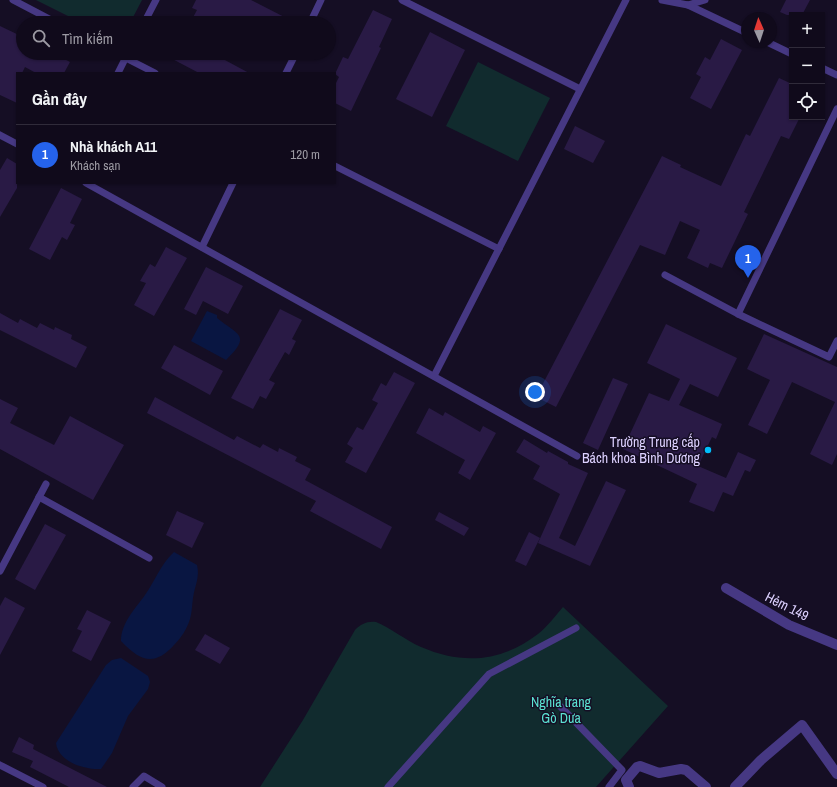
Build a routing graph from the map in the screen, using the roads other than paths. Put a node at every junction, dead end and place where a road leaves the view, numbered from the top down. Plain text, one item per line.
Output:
1 (13, 0) edge
2 (156, 0) edge
3 (321, 0) edge
4 (402, 0) edge
5 (626, 0) edge
6 (662, 0) edge
7 (705, 0) edge
8 (688, 5) junction
9 (44, 16) edge
10 (148, 16) edge
11 (313, 16) edge
12 (741, 30) edge
13 (777, 47) edge
14 (789, 53) edge
15 (125, 60) edge
16 (134, 60) edge
17 (292, 60) edge
18 (825, 69) edge
19 (119, 72) edge
20 (153, 72) edge
21 (286, 72) edge
22 (837, 75) edge
23 (580, 89) junction
24 (837, 109) edge
25 (0, 135) edge
26 (16, 143) edge
27 (336, 167) edge
28 (88, 184) edge
29 (233, 184) edge
30 (202, 247) junction
31 (499, 249) junction
32 (665, 275) dead end
33 (738, 314) junction
34 (837, 341) edge
35 (434, 376) junction
36 (577, 456) dead end
37 (46, 484) dead end
38 (39, 497) junction
39 (3, 557) edge
40 (149, 558) dead end
41 (0, 571) edge
42 (726, 588) dead end
43 (576, 628) dead end
44 (837, 645) edge
45 (558, 704) dead end
46 (0, 764) edge
47 (837, 774) edge
48 (43, 787) edge
49 (133, 787) edge
50 (162, 787) edge
51 (388, 787) edge
52 (609, 787) edge
53 (629, 787) edge
54 (706, 787) edge
55 (735, 787) edge

1 - 9 lane
2 - 10 lane
3 - 11 lane
4 - 23 lane
5 - 23 lane
6 - 8 lane
7 - 8 lane
8 - 12 lane
13 - 14 lane
15 - 19 lane
16 - 20 lane
17 - 21 lane
18 - 22 lane
23 - 31 lane
24 - 33 lane
25 - 26 lane
27 - 31 lane
28 - 30 lane
29 - 30 lane
30 - 35 lane
31 - 35 lane
32 - 33 lane
33 - 34 lane
35 - 36 lane
37 - 38 lane
38 - 39 lane
38 - 40 lane
39 - 41 lane
42 - 44 street, Hẻm 149
43 - 51 lane
45 - 52 lane
46 - 48 lane
47 - 55 street
49 - 50 lane
53 - 54 street

